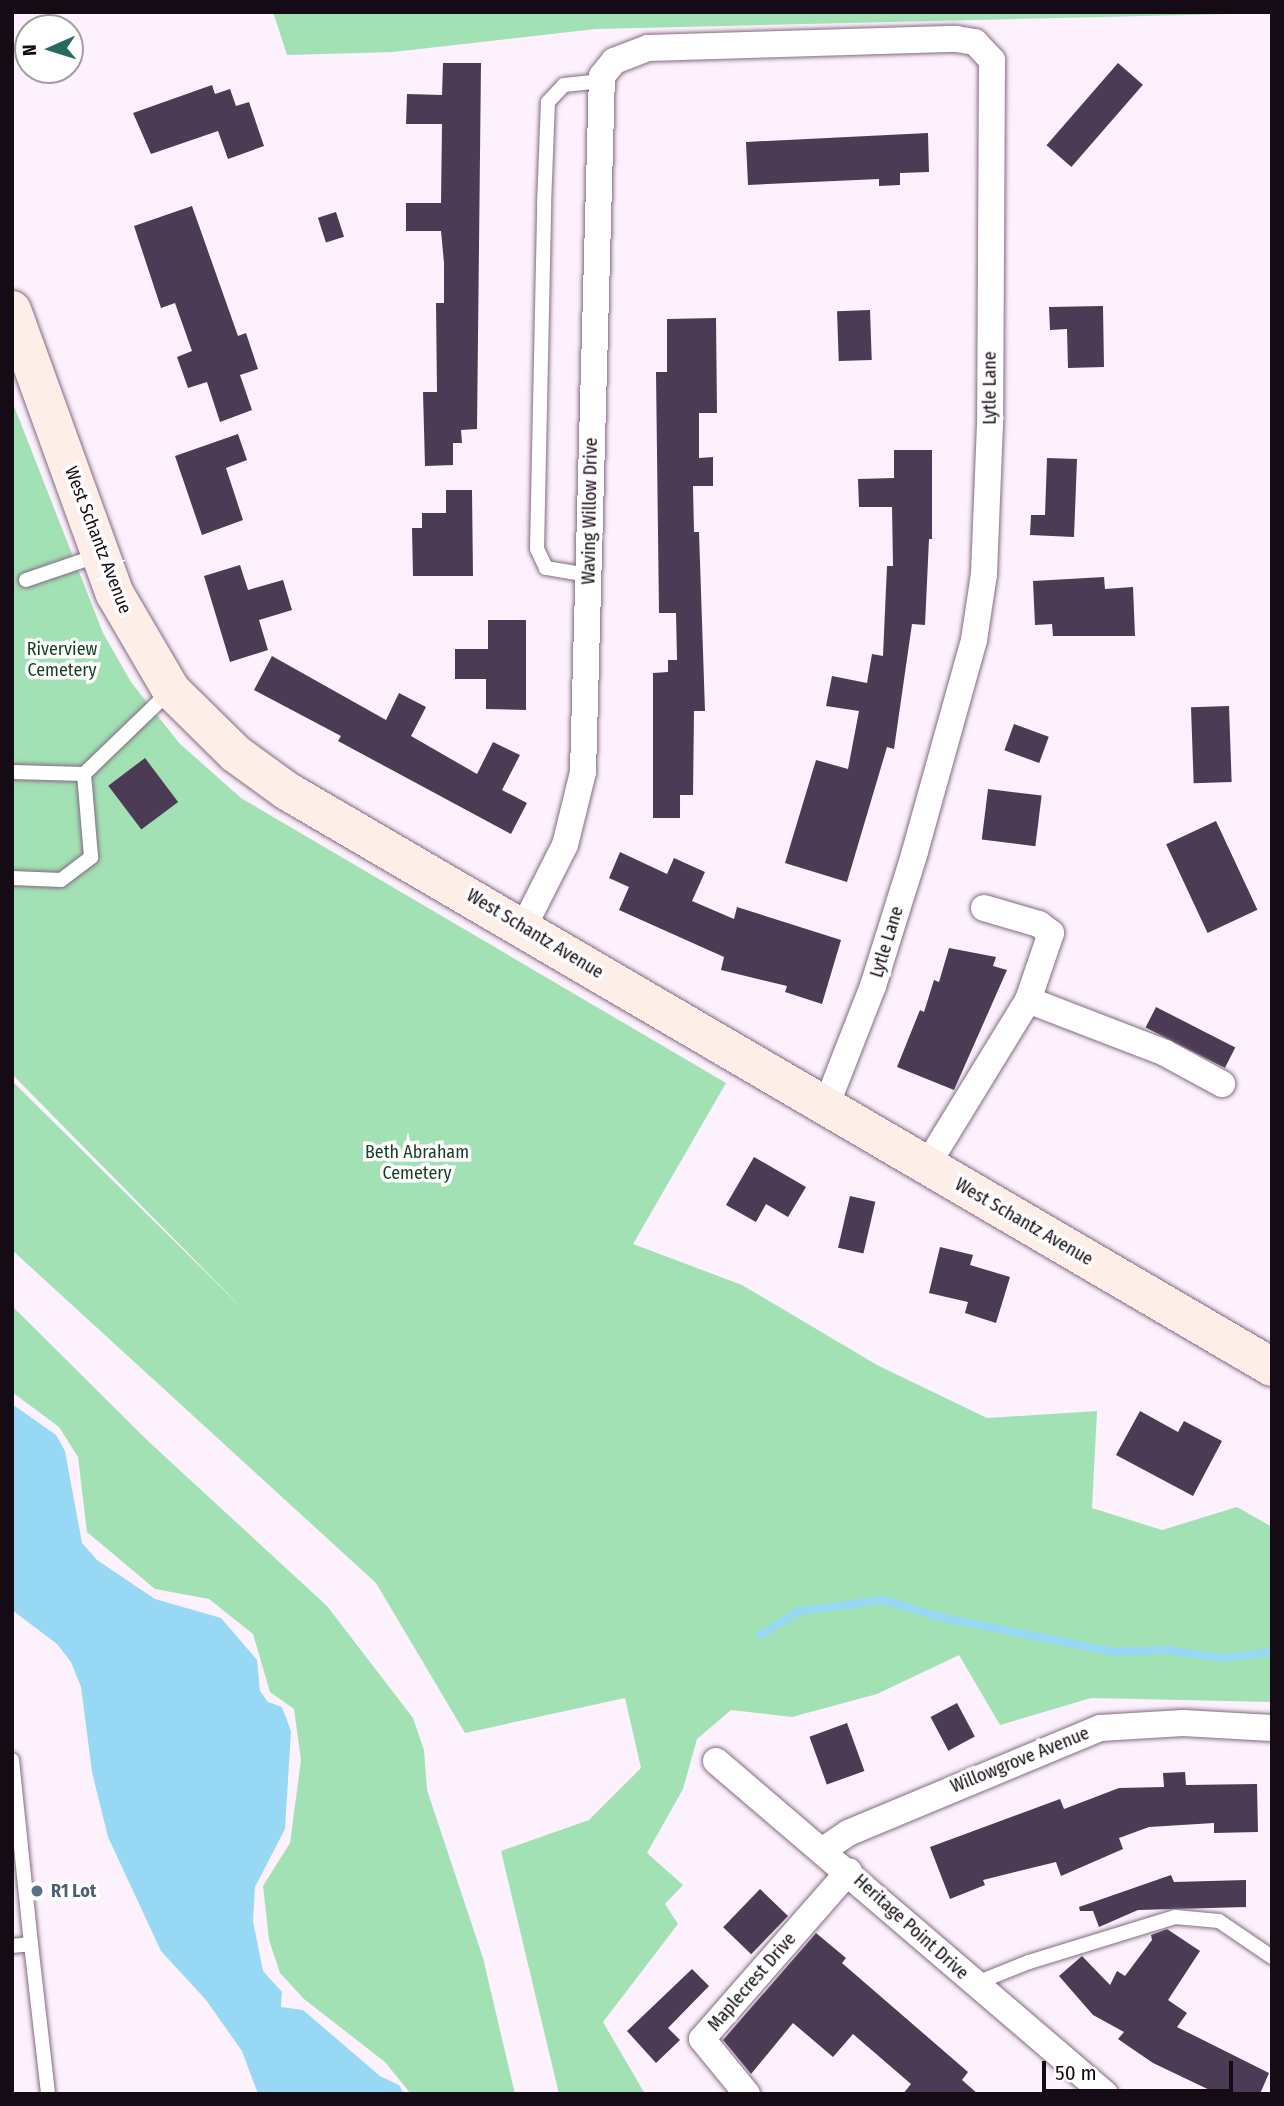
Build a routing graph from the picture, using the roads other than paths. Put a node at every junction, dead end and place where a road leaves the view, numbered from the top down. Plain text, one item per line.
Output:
1 (602, 81) junction
2 (12, 310) edge
3 (100, 554) junction
4 (589, 575) junction
5 (26, 580) dead end
6 (171, 690) junction
7 (12, 772) edge
8 (83, 774) junction
9 (12, 878) edge
10 (984, 908) dead end
11 (523, 928) junction
12 (1028, 1000) junction
13 (1222, 1084) dead end
14 (826, 1106) junction
15 (927, 1165) junction
16 (1272, 1367) edge
17 (1272, 1728) edge
18 (12, 1760) edge
19 (716, 1761) dead end
20 (823, 1850) junction
21 (849, 1871) junction
22 (31, 1944) junction
23 (12, 1946) edge
24 (1272, 1957) edge
25 (974, 1984) junction
26 (48, 2094) edge
27 (747, 2094) edge
28 (1105, 2094) edge

1 - 4 street, Waving Willow Drive
1 - 4 lane
1 - 14 street, Lytle Lane
2 - 3 main road, West Schantz Avenue
3 - 5 lane
3 - 6 main road, West Schantz Avenue
4 - 11 street, Waving Willow Drive
6 - 8 lane
6 - 11 main road, West Schantz Avenue
7 - 8 lane
8 - 9 lane
10 - 12 street
11 - 14 main road, West Schantz Avenue
12 - 13 street
12 - 15 street
14 - 15 main road, West Schantz Avenue
15 - 16 main road, West Schantz Avenue
17 - 20 street, Willowgrove Avenue
18 - 22 lane
19 - 20 street, Heritage Point Drive
20 - 21 street, Heritage Point Drive
21 - 25 street, Heritage Point Drive
21 - 27 street, Maplecrest Drive
22 - 23 lane
22 - 26 lane
24 - 25 lane
25 - 28 street, Heritage Point Drive

